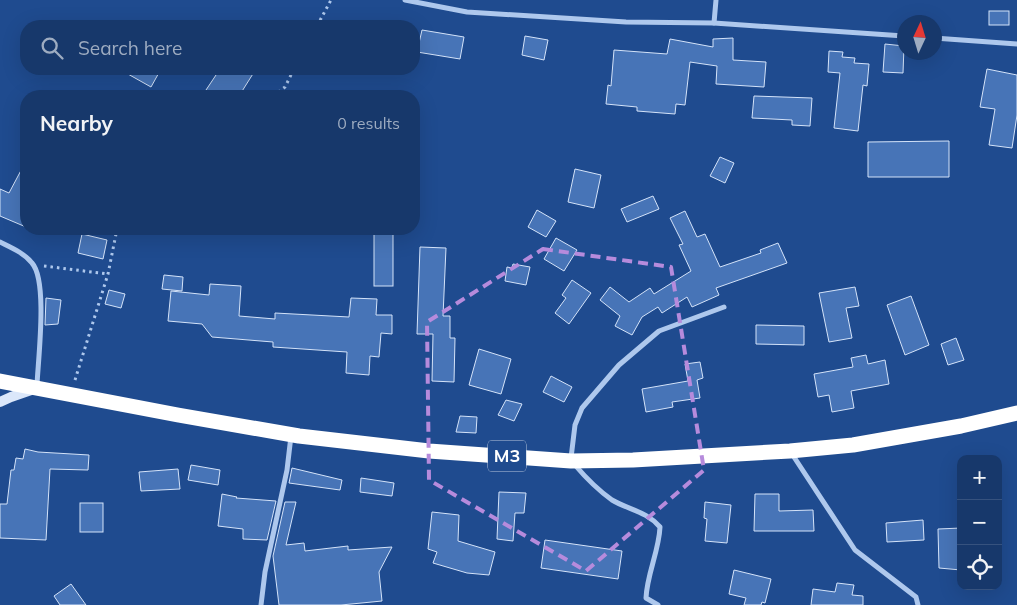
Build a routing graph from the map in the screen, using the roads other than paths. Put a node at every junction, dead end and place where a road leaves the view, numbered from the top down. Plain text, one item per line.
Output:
1 (405, 0) edge
2 (716, 0) edge
3 (714, 23) junction
4 (897, 36) edge
5 (942, 39) edge
6 (1017, 44) edge
7 (0, 242) edge
8 (724, 307) dead end
9 (0, 381) edge
10 (36, 388) junction
11 (0, 402) edge
12 (1017, 413) edge
13 (291, 434) junction
14 (790, 451) junction
15 (571, 461) junction
16 (261, 605) edge
17 (658, 605) edge
18 (918, 605) edge

1 - 3 street
2 - 3 street
3 - 4 street
5 - 6 street
7 - 10 street
8 - 15 street
9 - 10 highway, M3
10 - 11 main road
10 - 13 highway, M3
12 - 14 highway, M3
13 - 15 highway, M3
13 - 16 street
14 - 15 highway, M3
14 - 18 street
15 - 17 street

